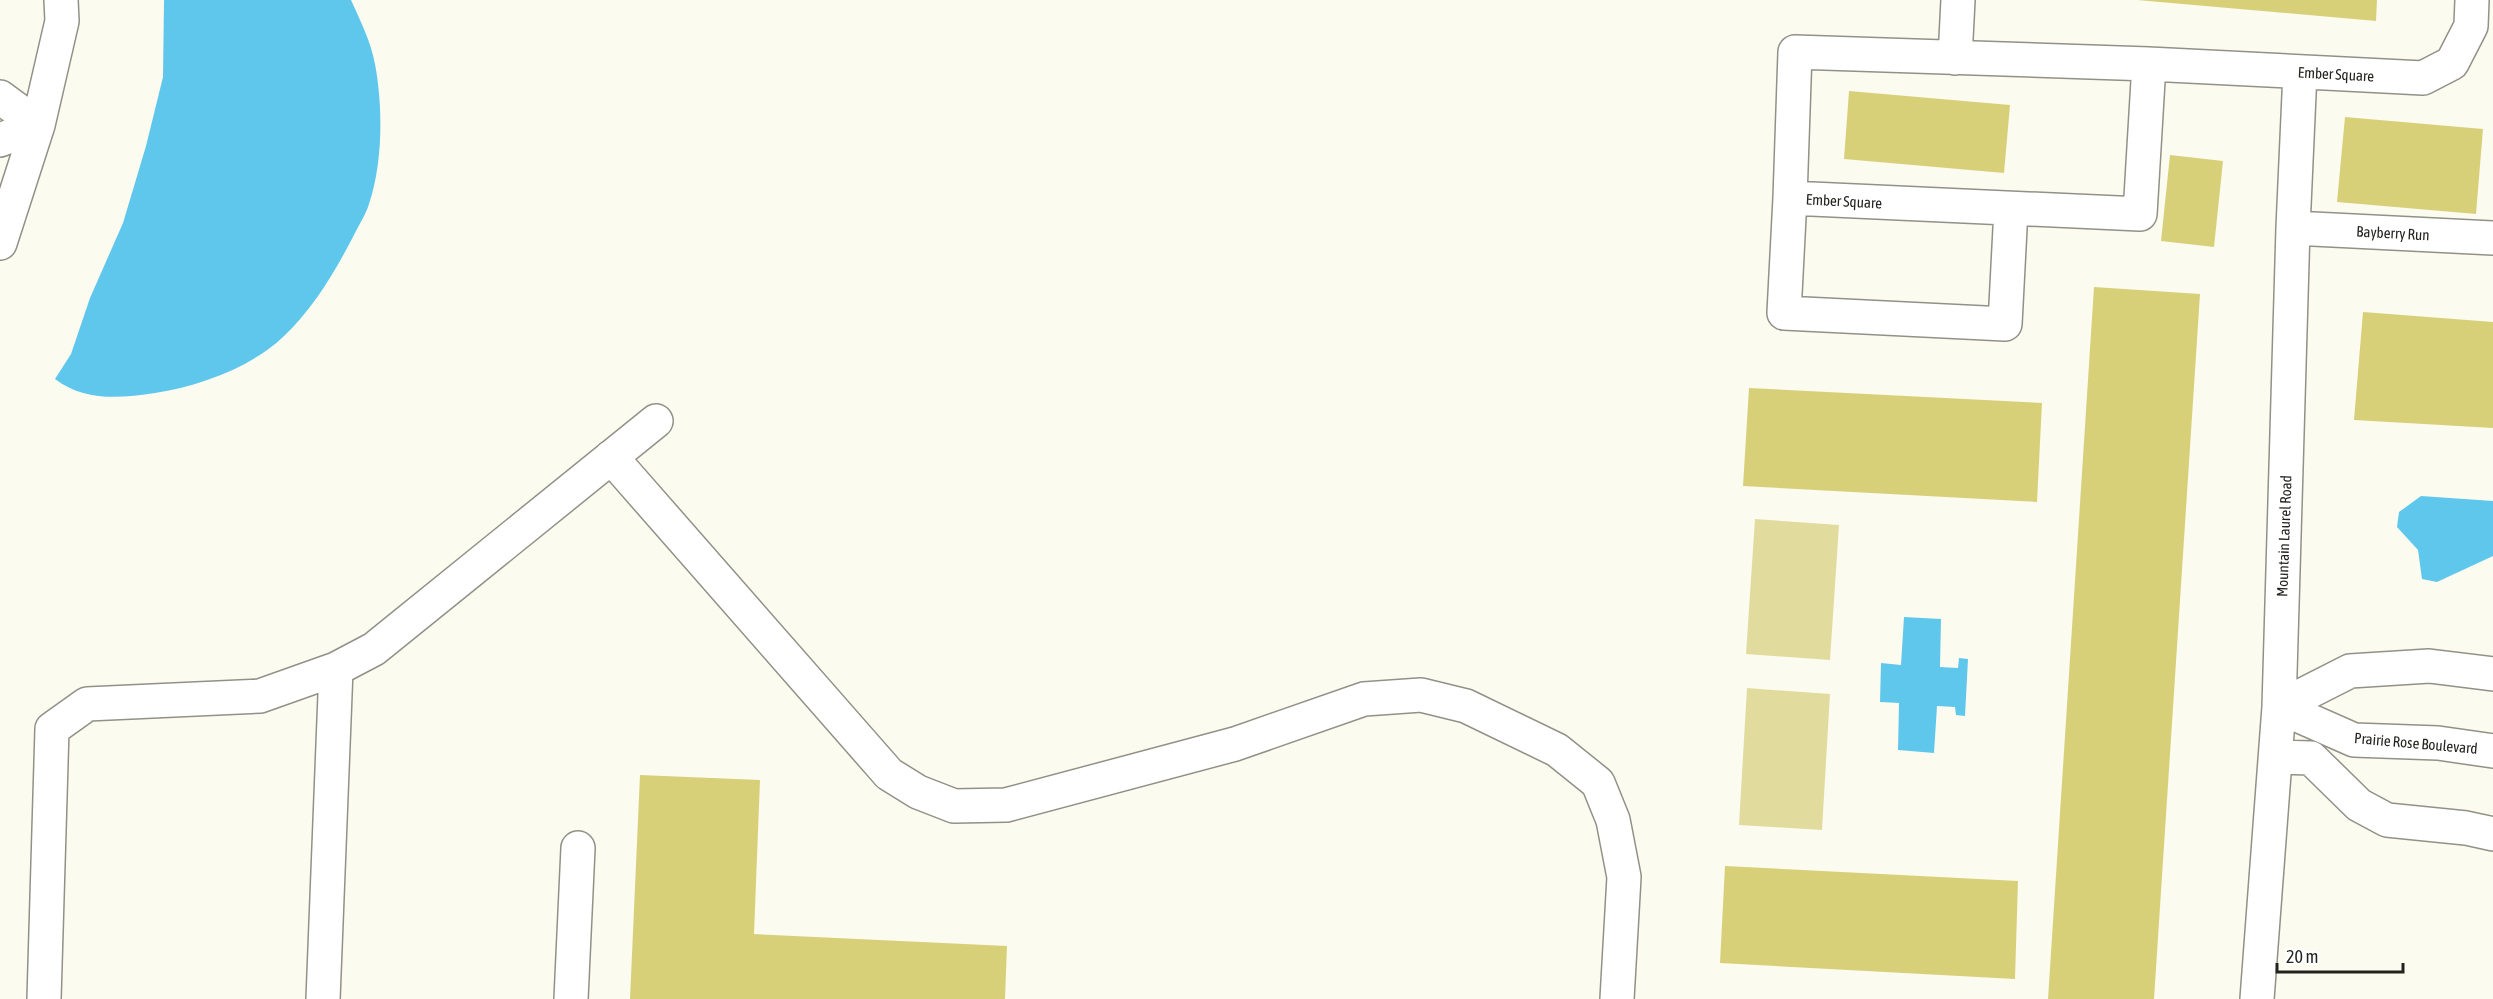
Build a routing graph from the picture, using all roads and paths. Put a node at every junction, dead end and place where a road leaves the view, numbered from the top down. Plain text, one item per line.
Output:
1 (61, 0) edge
2 (1958, 0) edge
3 (2472, 0) edge
4 (1955, 58) junction
5 (2149, 64) junction
6 (2300, 72) junction
7 (0, 97) edge
8 (38, 126) junction
9 (0, 140) edge
10 (1790, 198) junction
11 (2011, 209) junction
12 (2293, 228) junction
13 (2493, 238) edge
14 (0, 243) edge
15 (656, 421) dead end
16 (611, 457) junction
17 (336, 669) junction
18 (2493, 674) edge
19 (2279, 707) junction
20 (2493, 751) edge
21 (2276, 757) junction
22 (2493, 834) edge
23 (578, 849) dead end
24 (44, 999) edge
25 (323, 999) edge
26 (570, 999) edge
27 (1617, 999) edge
28 (2257, 999) edge

1 - 8 street
2 - 4 street
3 - 6 street, Ember Square
4 - 5 street, Ember Square
4 - 10 street, Ember Square
5 - 6 street, Ember Square
5 - 11 street, Ember Square
6 - 12 street, Mountain Laurel Road
7 - 8 street
8 - 9 street
8 - 14 street
10 - 11 street, Ember Square
10 - 11 street
12 - 13 street, Bayberry Run
12 - 19 street, Mountain Laurel Road
15 - 16 street
16 - 17 street
16 - 27 street
17 - 24 street
17 - 25 street
18 - 19 street
19 - 20 street, Prairie Rose Boulevard
19 - 21 street, Mountain Laurel Road
21 - 22 street
21 - 28 street, Mountain Laurel Road
23 - 26 street

